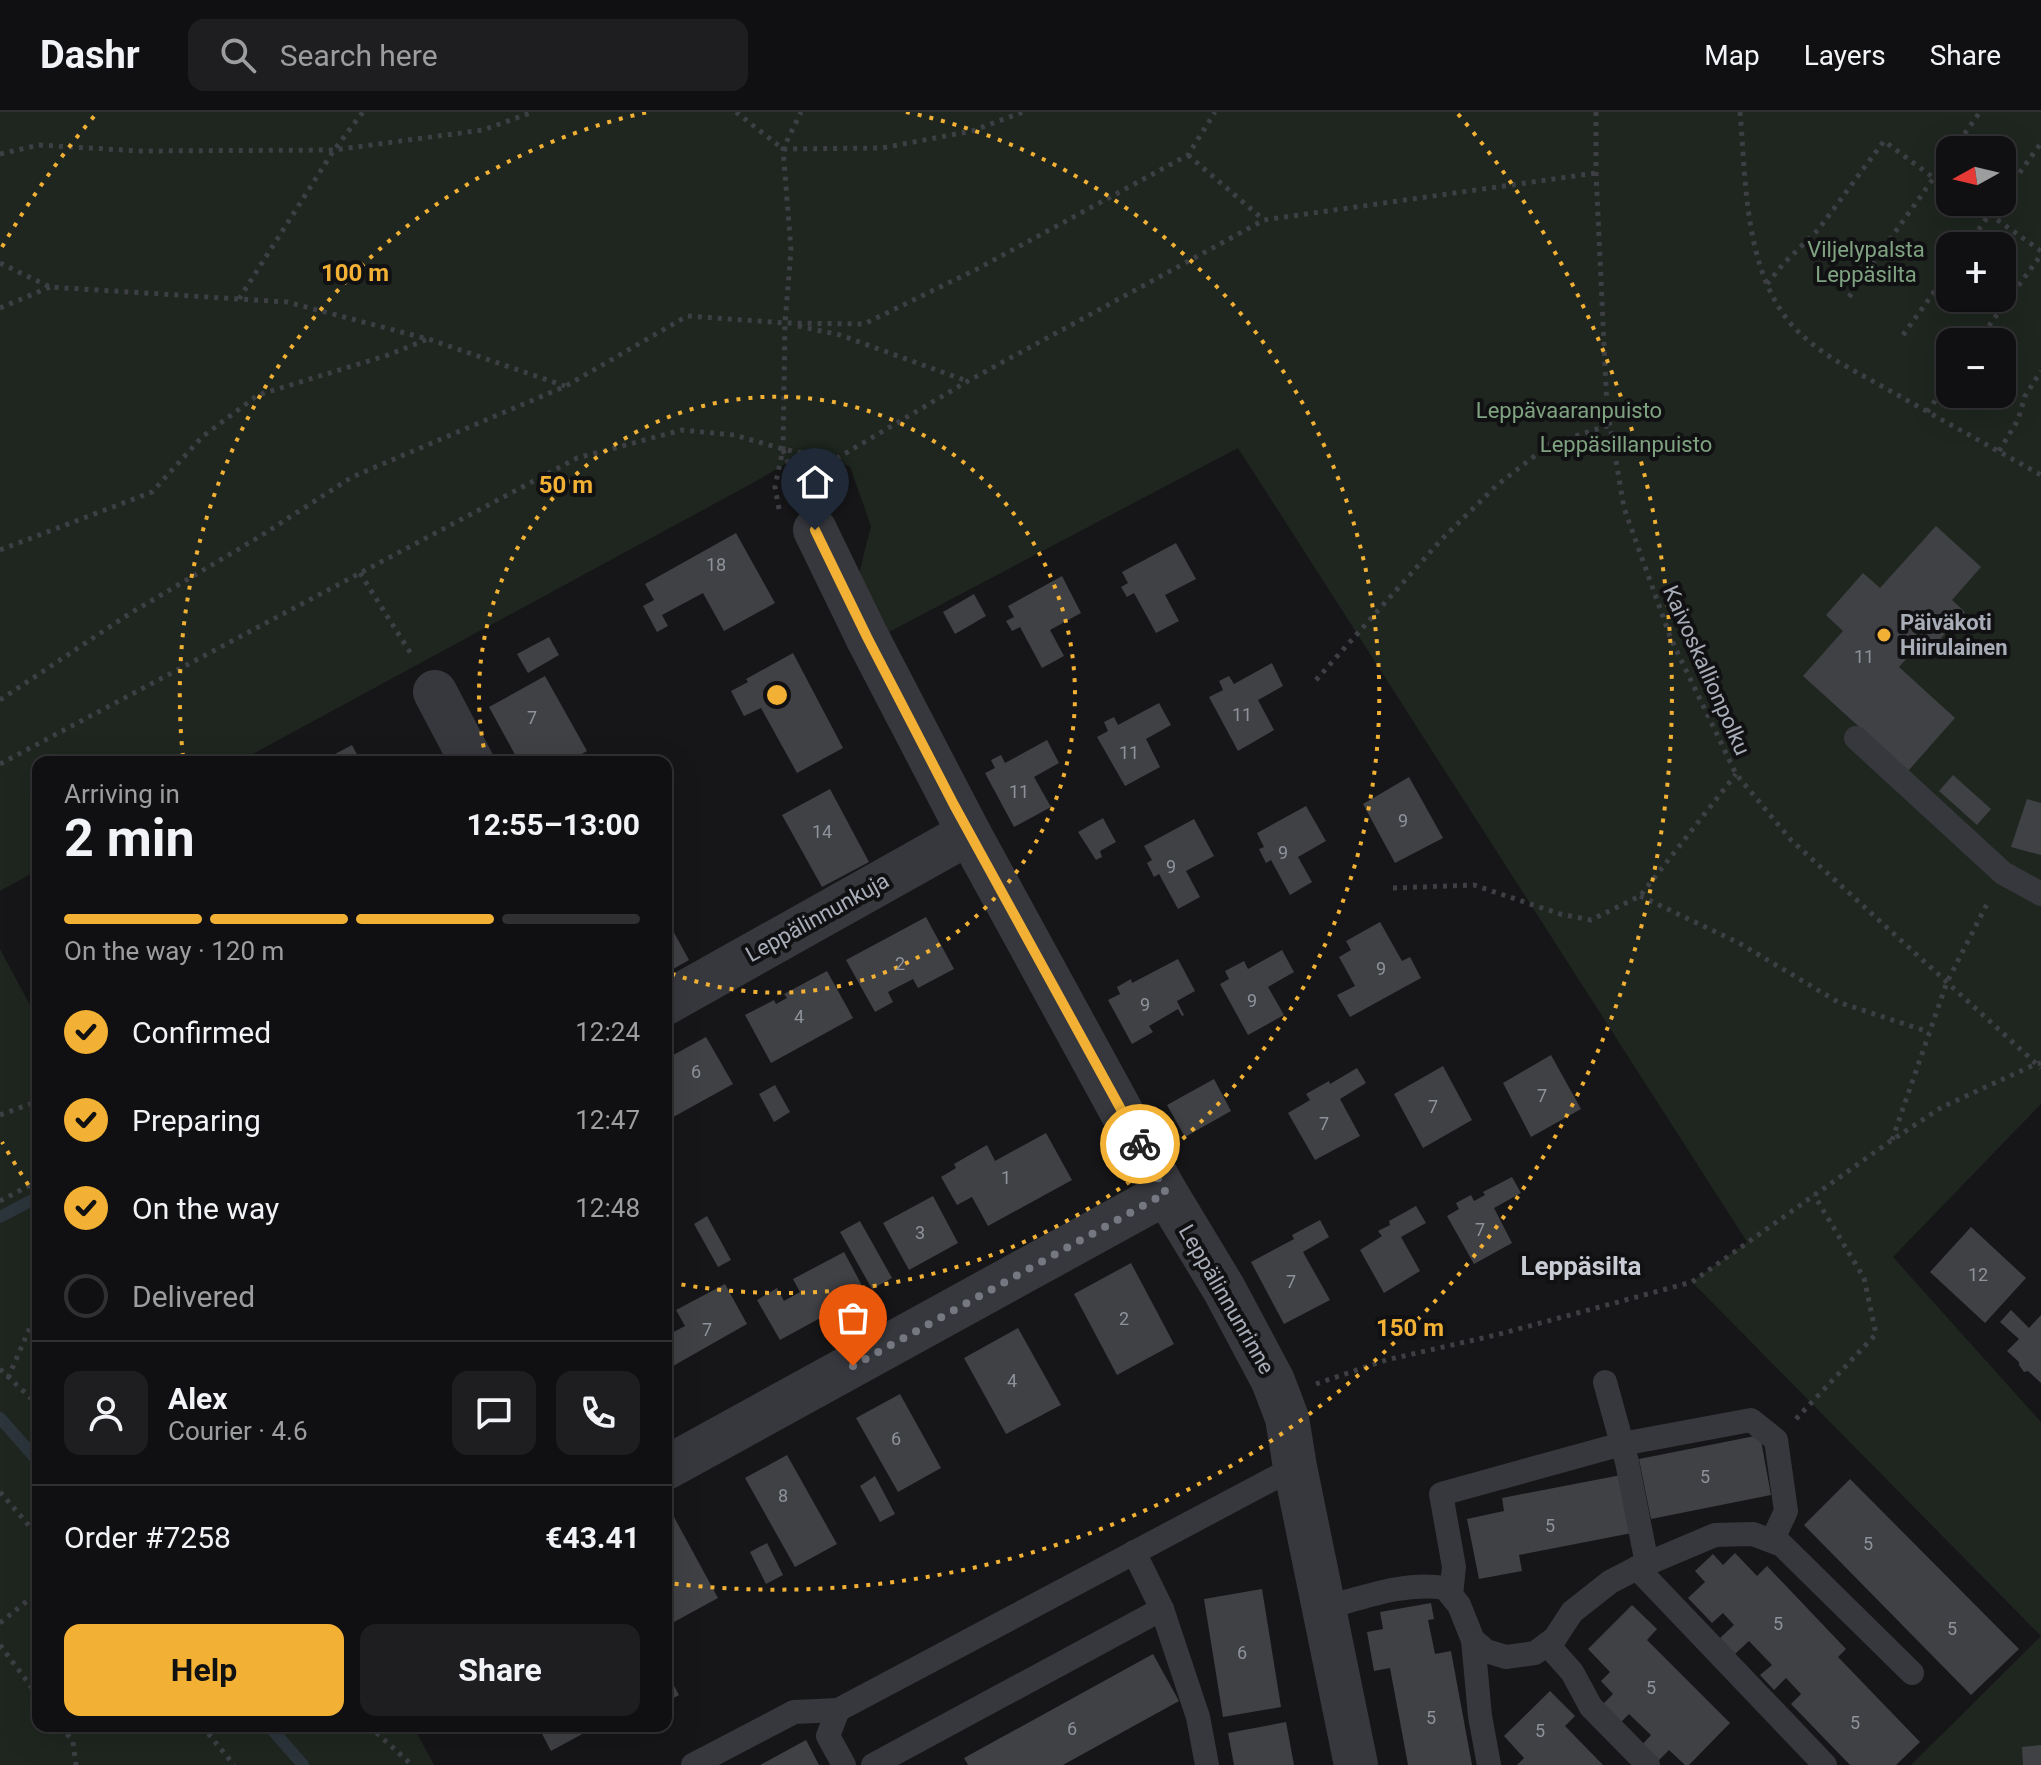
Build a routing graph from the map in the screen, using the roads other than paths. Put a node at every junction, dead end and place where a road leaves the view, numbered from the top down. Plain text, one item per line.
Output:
1 (798, 524) road end
2 (435, 692) road end
3 (1856, 738) dead end
4 (469, 756) edge
5 (969, 833) junction
6 (2003, 873) junction
7 (2041, 894) edge
8 (2041, 912) edge
9 (672, 1000) edge
10 (1166, 1193) junction
11 (1605, 1382) dead end
12 (1622, 1444) junction
13 (672, 1465) edge
14 (1295, 1467) junction
15 (1772, 1541) junction
16 (1134, 1552) junction
17 (1642, 1566) junction
18 (1451, 1595) junction
19 (1324, 1608) junction
20 (1162, 1609) junction
21 (1473, 1640) junction
22 (1547, 1644) junction
23 (1912, 1673) dead end
24 (838, 1710) junction
25 (693, 1765) edge
26 (844, 1765) edge
27 (873, 1765) edge
28 (1207, 1765) edge
29 (1356, 1765) edge
30 (1489, 1765) edge
31 (1648, 1765) edge
32 (1825, 1765) edge

1 - 5 street, Leppälinnunrinne
2 - 4 street
3 - 6 lane
5 - 9 street, Leppälinnunkuja
5 - 10 street, Leppälinnunrinne
6 - 7 lane
6 - 8 lane
10 - 13 street
10 - 14 street, Leppälinnunrinne
11 - 12 lane
12 - 15 lane
12 - 17 lane
12 - 18 lane
14 - 16 lane
14 - 19 street, Leppälinnunrinne
15 - 17 lane
15 - 23 lane
16 - 20 lane
16 - 24 lane
17 - 22 lane
17 - 32 lane
18 - 19 lane
18 - 21 lane
19 - 29 street, Leppälinnunrinne
20 - 27 lane
20 - 28 lane
21 - 22 lane
21 - 30 lane
22 - 31 lane
24 - 25 lane
24 - 26 lane

